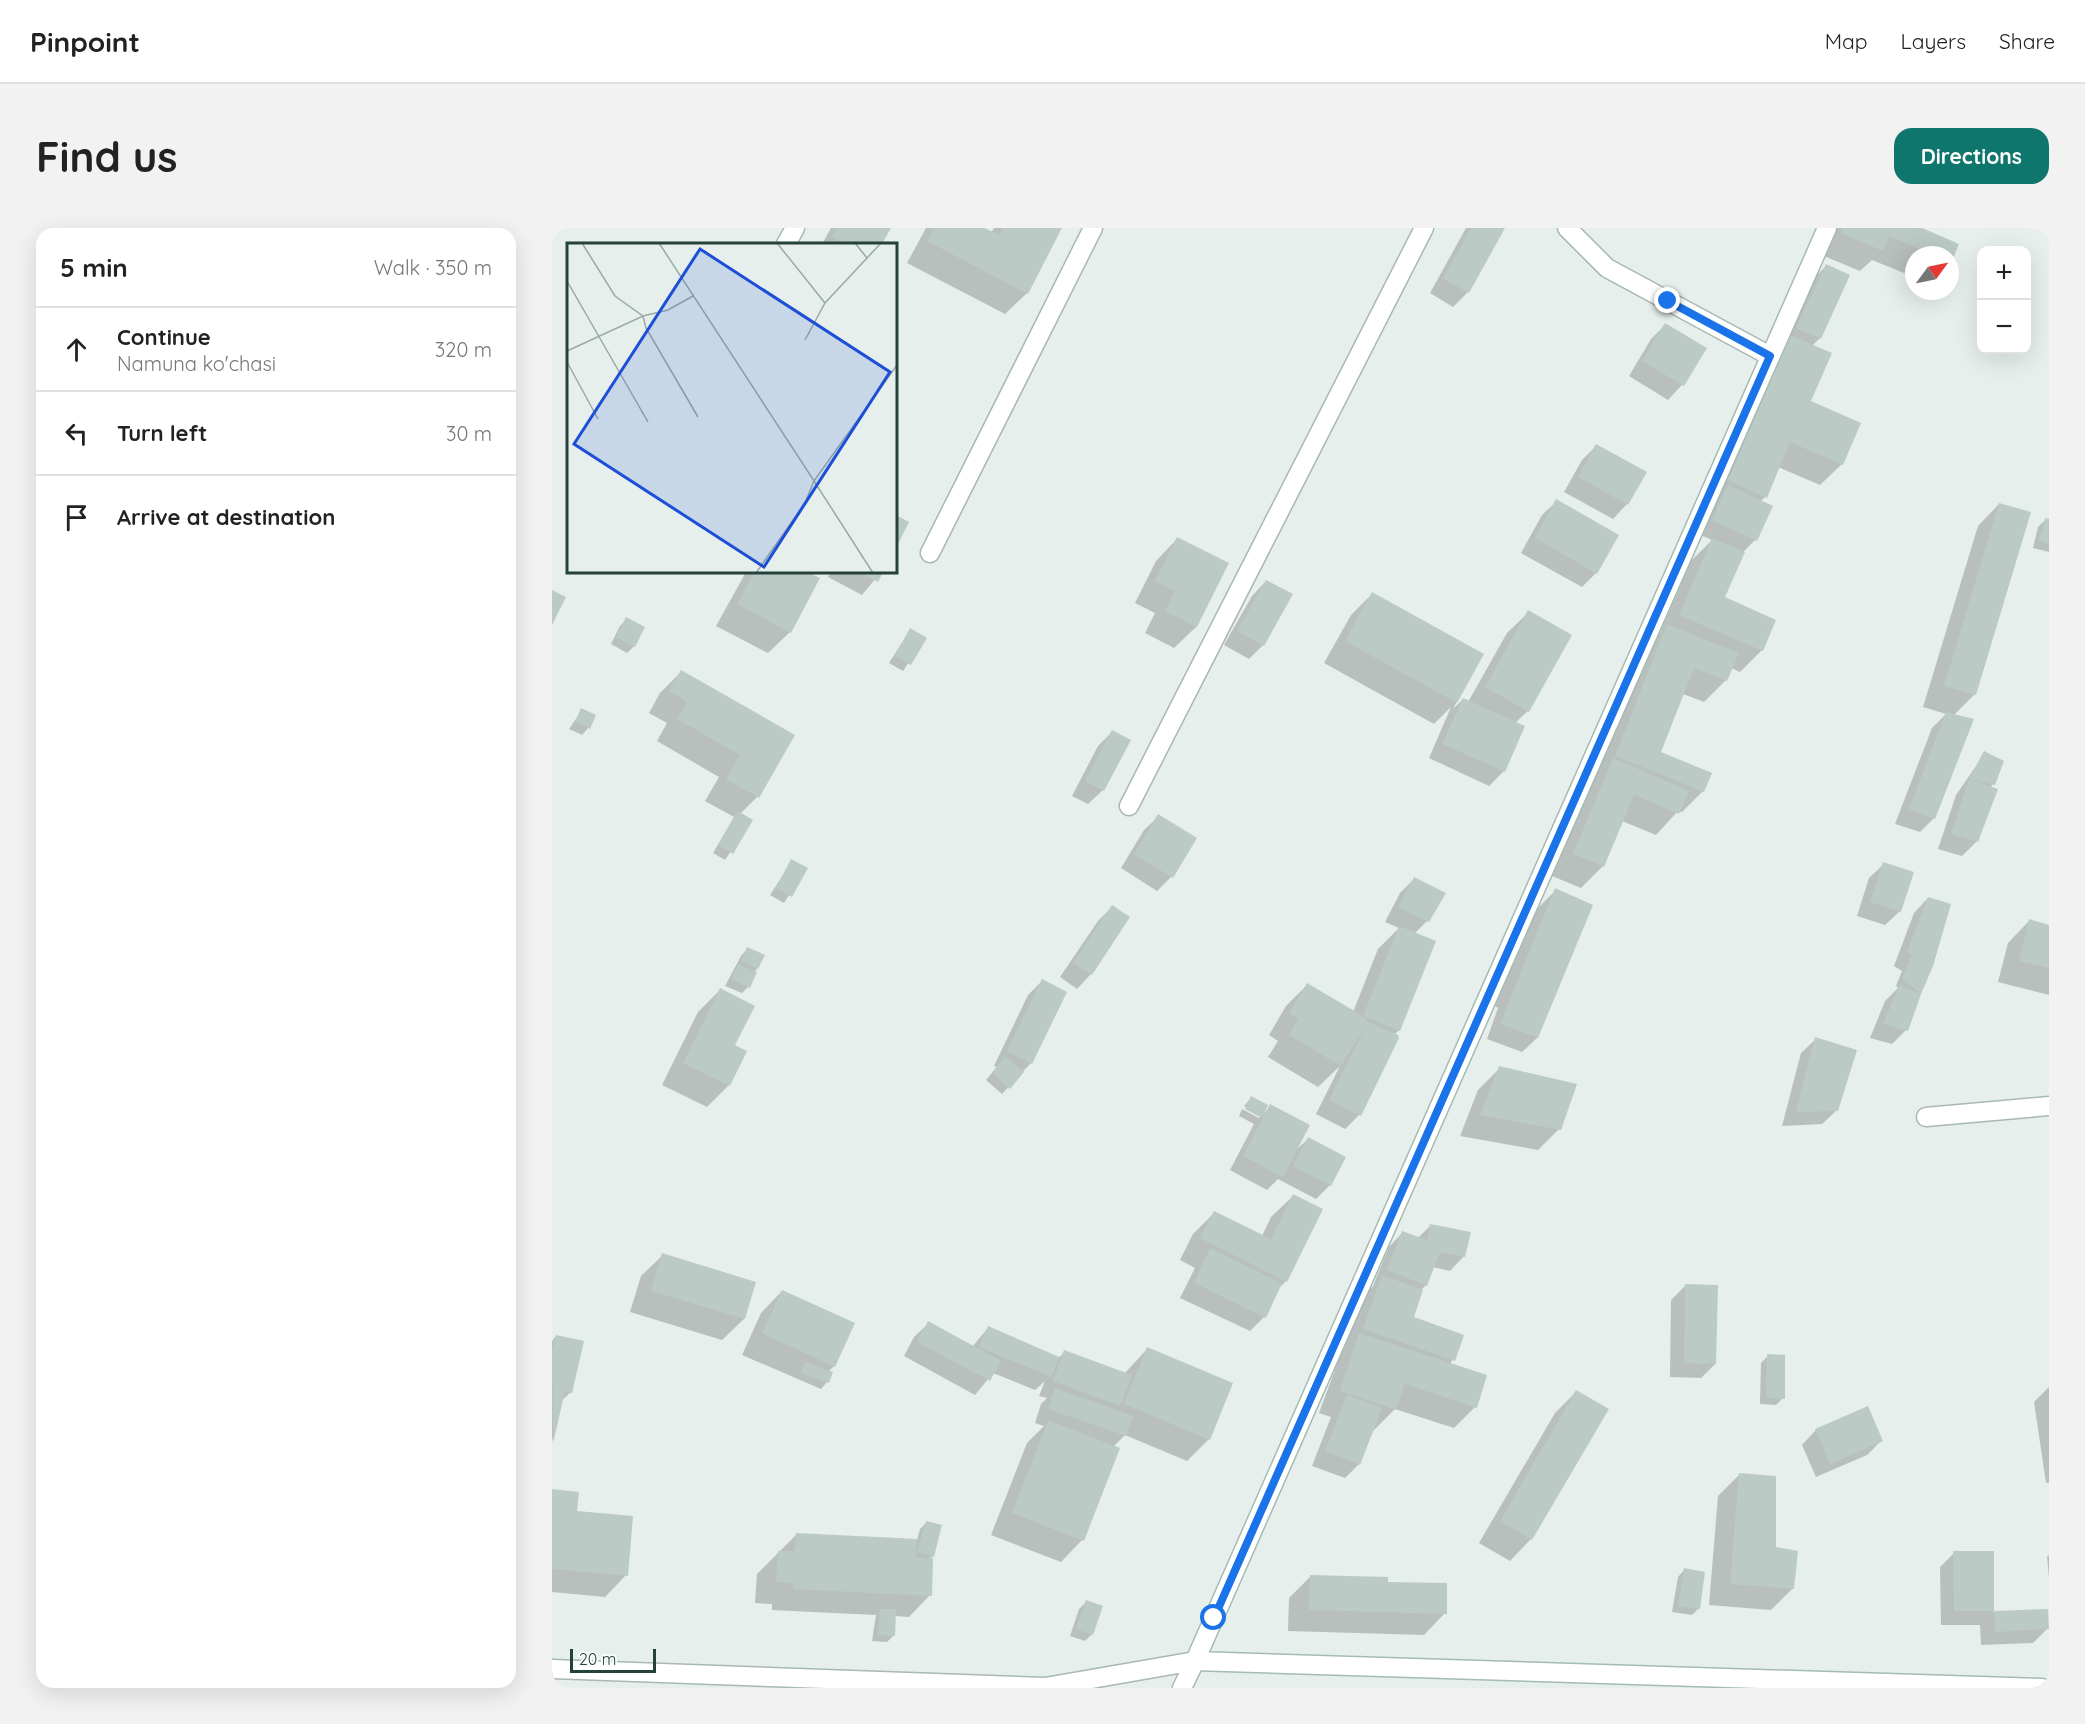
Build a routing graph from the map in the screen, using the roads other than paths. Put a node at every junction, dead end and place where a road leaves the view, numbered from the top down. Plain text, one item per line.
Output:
1 (795, 228) edge
2 (1094, 228) edge
3 (1424, 228) edge
4 (1567, 228) edge
5 (1827, 228) edge
6 (787, 243) edge
7 (1770, 356) junction
8 (930, 553) dead end
9 (1130, 806) dead end
10 (2049, 1106) edge
11 (1926, 1117) dead end
12 (1194, 1661) junction
13 (552, 1670) edge
14 (1182, 1688) edge
15 (2042, 1688) edge

1 - 6 main road
2 - 8 main road
3 - 9 main road
4 - 7 main road
5 - 7 main road
7 - 12 main road
10 - 11 main road
12 - 13 main road
12 - 14 main road
12 - 15 main road

